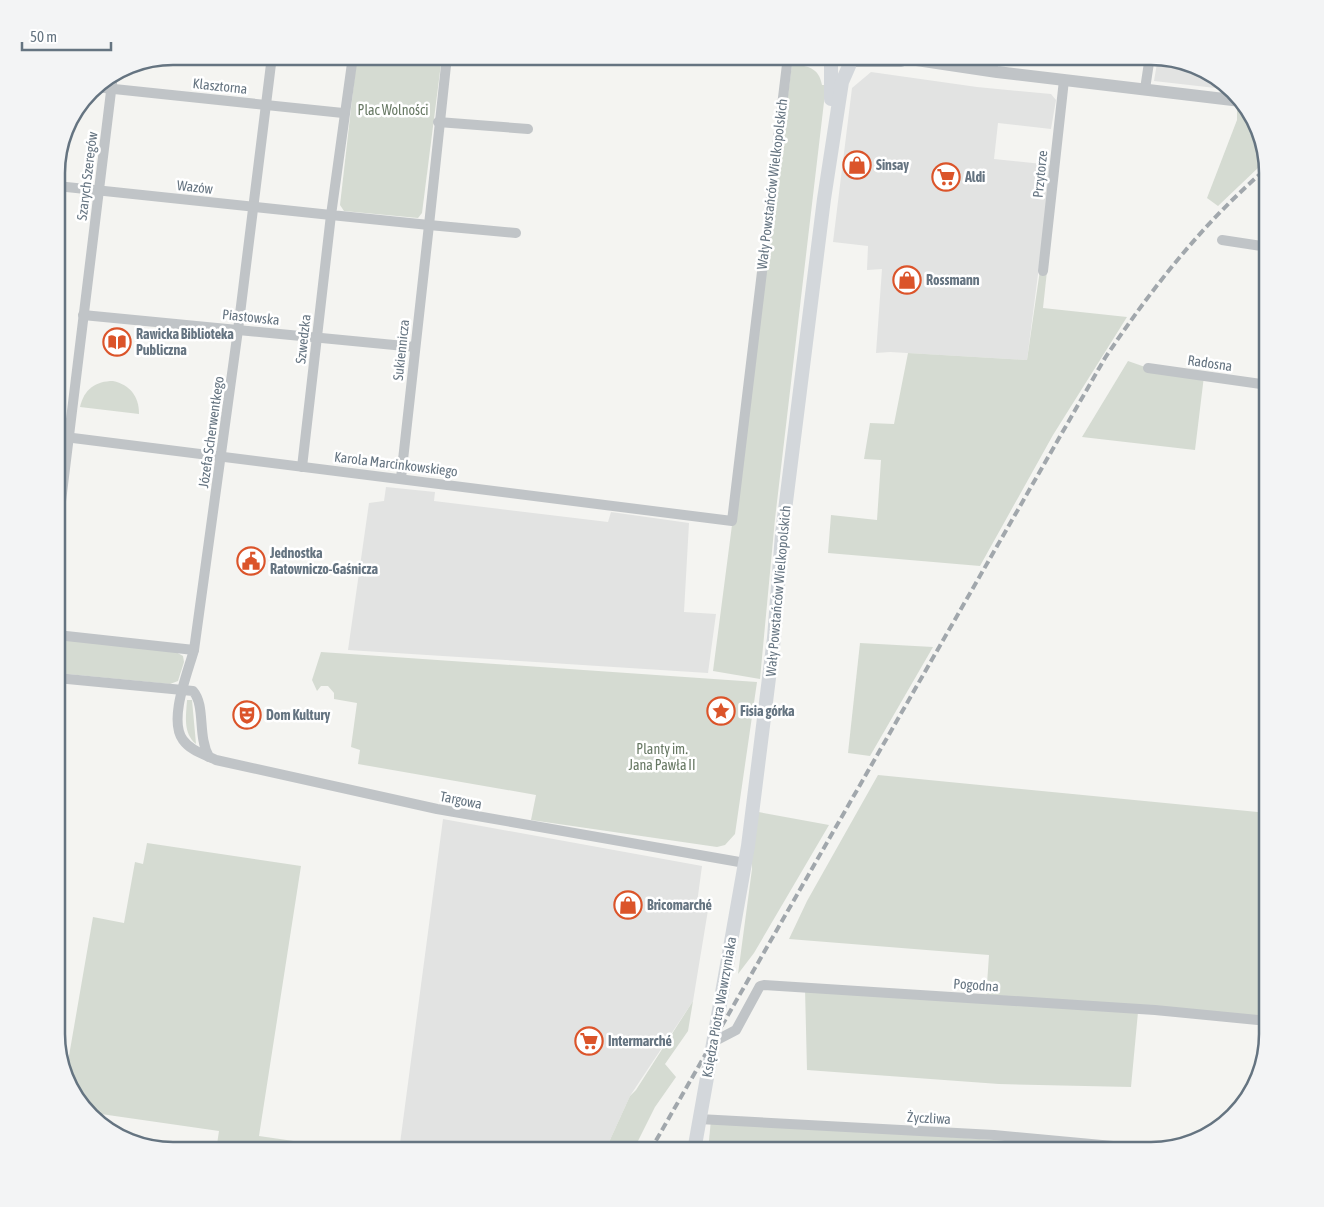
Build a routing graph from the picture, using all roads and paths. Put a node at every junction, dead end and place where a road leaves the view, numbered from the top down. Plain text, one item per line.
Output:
1 (271, 65) edge
2 (351, 65) edge
3 (446, 65) edge
4 (787, 65) edge
5 (830, 65) edge
6 (851, 65) edge
7 (945, 65) edge
8 (1149, 65) edge
9 (1064, 80) junction
10 (112, 84) edge
11 (106, 88) edge
12 (111, 88) junction
13 (1145, 90) junction
14 (1231, 101) edge
15 (266, 104) junction
16 (343, 113) junction
17 (438, 122) junction
18 (528, 129) dead end
19 (65, 187) edge
20 (98, 191) junction
21 (253, 206) junction
22 (331, 214) junction
23 (429, 225) junction
24 (516, 233) dead end
25 (1222, 240) dead end
26 (1259, 246) edge
27 (1043, 271) dead end
28 (84, 315) junction
29 (809, 318) junction
30 (238, 330) junction
31 (317, 338) junction
32 (415, 347) junction
33 (1148, 368) dead end
34 (1259, 384) edge
35 (65, 437) edge
36 (68, 437) junction
37 (222, 457) junction
38 (65, 461) edge
39 (302, 466) junction
40 (401, 478) junction
41 (732, 521) joint
42 (65, 636) edge
43 (194, 650) junction
44 (65, 679) edge
45 (181, 690) junction
46 (209, 757) junction
47 (745, 863) junction
48 (1259, 1020) edge
49 (713, 1042) junction
50 (699, 1119) junction
51 (695, 1142) edge
52 (1070, 1142) edge

1 - 15 street, Józefa Scherwentkego
2 - 16 street
3 - 17 street
4 - 41 street, Wały Powstańców Wielkopolskich
5 - 29 main road, Wały Powstańców Wielkopolskich
6 - 29 main road, Wały Powstańców Wielkopolskich
7 - 9 street
8 - 13 street
9 - 13 street
9 - 27 street, Przytorze
10 - 12 street, Szarych Szeregów
11 - 12 street, Klasztorna
12 - 15 street, Klasztorna
12 - 20 street, Szarych Szeregów
13 - 14 street
15 - 16 street, Klasztorna
15 - 21 street, Józefa Scherwentkego
16 - 22 street
17 - 18 street
17 - 23 street
19 - 20 street, Wazów
20 - 21 street, Wazów
20 - 28 street, Szarych Szeregów
21 - 22 street, Wazów
21 - 30 street, Józefa Scherwentkego
22 - 23 street
22 - 31 street, Szwedzka
23 - 24 street
23 - 32 street, Sukiennicza
25 - 26 street
28 - 30 street, Piastowska
28 - 36 street, Szarych Szeregów
29 - 47 main road, Wały Powstańców Wielkopolskich
30 - 31 street, Piastowska
30 - 37 street, Józefa Scherwentkego
31 - 32 street, Piastowska
31 - 39 street, Szwedzka
32 - 40 street, Sukiennicza
33 - 34 street, Radosna
35 - 36 street, Karola Marcinkowskiego
36 - 37 street, Karola Marcinkowskiego
36 - 38 street, Szarych Szeregów
37 - 39 street, Karola Marcinkowskiego
37 - 43 street, Józefa Scherwentkego
39 - 40 street, Karola Marcinkowskiego
40 - 41 street, Karola Marcinkowskiego
42 - 43 street
43 - 45 street, Józefa Scherwentkego
44 - 45 street
45 - 46 street
45 - 46 street, Targowa
46 - 47 street, Targowa
47 - 49 main road, Księdza Piotra Wawrzyniaka
48 - 49 street, Pogodna
49 - 50 main road, Księdza Piotra Wawrzyniaka
50 - 51 main road, Księdza Piotra Wawrzyniaka
50 - 52 street, Życzliwa

